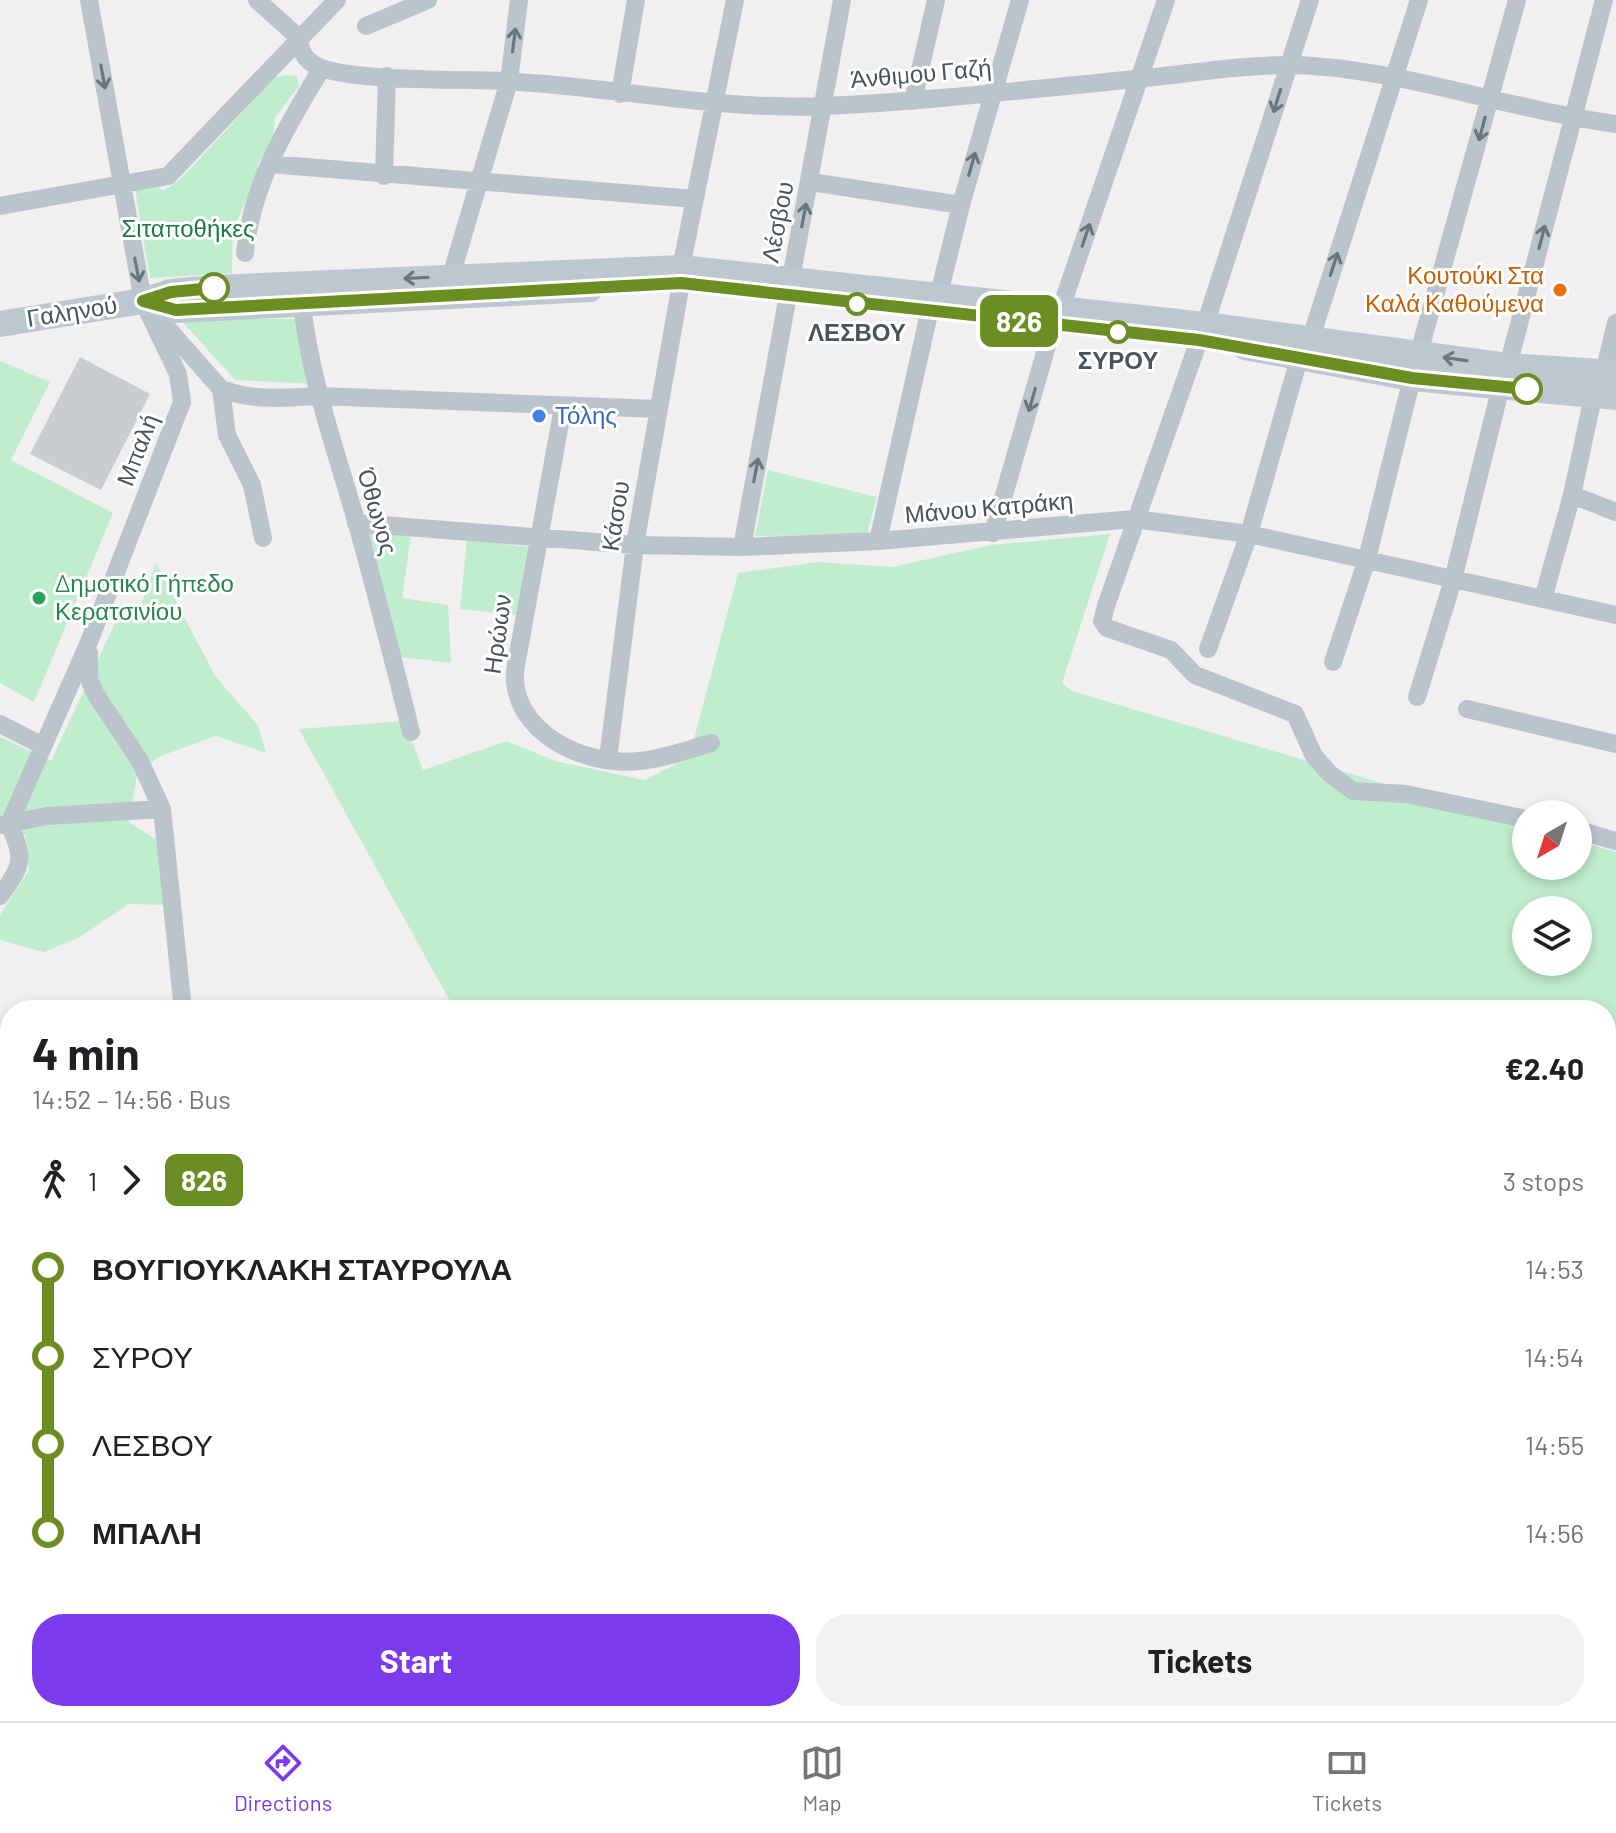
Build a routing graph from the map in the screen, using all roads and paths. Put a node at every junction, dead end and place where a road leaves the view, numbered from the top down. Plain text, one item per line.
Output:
1 (89, 0) edge
2 (257, 0) edge
3 (337, 0) edge
4 (519, 0) edge
5 (636, 0) edge
6 (735, 0) edge
7 (842, 0) edge
8 (936, 0) edge
9 (1020, 0) edge
10 (1166, 0) edge
11 (1310, 0) edge
12 (1419, 0) edge
13 (1517, 0) edge
14 (1604, 0) edge
15 (420, 2) edge
16 (366, 26) dead end
17 (299, 38) junction
18 (1287, 65) junction
19 (322, 68) junction
20 (387, 76) junction
21 (1138, 79) junction
22 (1394, 79) junction
23 (509, 81) junction
24 (994, 92) junction
25 (620, 94) junction
26 (913, 101) junction
27 (1490, 101) junction
28 (715, 103) junction
29 (821, 106) junction
30 (1573, 118) junction
31 (1616, 124) edge
32 (270, 164) junction
33 (384, 176) junction
34 (811, 182) junction
35 (480, 183) junction
36 (121, 185) junction
37 (695, 199) junction
38 (961, 205) junction
39 (0, 206) edge
40 (245, 253) dead end
41 (681, 275) junction
42 (451, 276) junction
43 (791, 288) junction
44 (143, 301) junction
45 (934, 302) junction
46 (302, 304) junction
47 (1057, 317) junction
48 (1616, 323) edge
49 (0, 324) edge
50 (1202, 332) junction
51 (1305, 347) junction
52 (1416, 366) junction
53 (1610, 373) edge
54 (1504, 376) junction
55 (221, 389) junction
56 (318, 396) junction
57 (1604, 397) edge
58 (563, 407) junction
59 (658, 409) junction
60 (1572, 495) junction
61 (1616, 512) edge
62 (1134, 519) junction
63 (356, 523) junction
64 (993, 533) junction
65 (1249, 534) junction
66 (537, 536) junction
67 (263, 538) dead end
68 (878, 541) junction
69 (635, 545) junction
70 (742, 547) junction
71 (1367, 559) junction
72 (1453, 580) junction
73 (1543, 599) junction
74 (1616, 615) edge
75 (89, 642) junction
76 (1208, 649) dead end
77 (1333, 662) dead end
78 (1417, 697) dead end
79 (1467, 709) dead end
80 (0, 724) edge
81 (411, 732) dead end
82 (711, 743) dead end
83 (1616, 744) edge
84 (43, 746) junction
85 (608, 759) junction
86 (162, 809) junction
87 (1512, 816) edge
88 (4, 824) edge
89 (1592, 834) edge
90 (1616, 841) edge
91 (0, 896) edge
92 (182, 1000) edge

1 -> 36 street, Μπαλή
2 - 17 street
3 - 17 street
23 -> 4 street
5 - 25 street
6 - 28 street, Κάσου
7 - 29 street, Λέσβου
8 - 26 street
9 - 24 street
10 - 21 street
11 - 18 street
12 - 22 street
13 - 27 street
14 - 30 street
15 - 16 street
17 - 19 street
17 - 36 street
18 - 21 street, Άνθιμου Γαζή
18 - 22 street, Άνθιμου Γαζή
18 -> 50 street
19 - 20 street, Άνθιμου Γαζή
19 - 32 street
20 - 23 street, Άνθιμου Γαζή
20 - 33 street
21 - 24 street, Άνθιμου Γαζή
47 -> 21 street
22 - 27 street, Άνθιμου Γαζή
51 -> 22 street
23 - 25 street, Άνθιμου Γαζή
23 - 35 street
24 - 26 street, Άνθιμου Γαζή
38 -> 24 street
25 - 28 street, Άνθιμου Γαζή
26 - 29 street, Άνθιμου Γαζή
27 - 30 street, Άνθιμου Γαζή
27 -> 52 street
28 - 29 street, Άνθιμου Γαζή
28 - 37 street, Κάσου
29 - 34 street, Λέσβου
30 - 31 street, Άνθιμου Γαζή
54 -> 30 street
32 - 33 street
32 - 40 street
33 - 35 street
34 - 38 street
43 -> 34 street, Λέσβου
35 - 37 street
35 - 42 street
36 - 39 street
36 -> 44 street, Μπαλή
37 - 41 street, Κάσου
38 - 45 street
41 - 42 street, Γαληνού
41 - 43 street, Γαληνού
41 - 46 street, Γαληνού
41 - 59 street, Κάσου
42 -> 44 street, Γαληνού
43 - 45 street, Γαληνού
70 -> 43 street, Λέσβου
44 - 46 street, Γαληνού
44 - 49 street, Γαληνού
44 - 55 street
44 - 75 street, Μπαλή
45 - 47 street, Γαληνού
45 - 68 street
46 - 56 street, Όθωνος
47 - 50 street, Γαληνού
47 -> 64 street
48 - 53 street
50 - 51 street, Γαληνού
50 - 62 street
51 - 52 street, Γαληνού
51 - 65 street
52 - 54 street, Γαληνού
52 - 71 street
53 - 54 street, Γαληνού
54 - 57 street, Γαληνού
54 - 72 street
55 - 56 street
55 - 67 street
56 - 58 street
56 - 63 street, Όθωνος
57 - 60 street
58 - 59 street
58 - 66 street, Ηρώων
59 - 69 street, Κάσου
60 - 61 street
60 - 73 street
62 - 64 street, Μάνου Κατράκη
62 - 65 street, Μάνου Κατράκη
62 - 87 street
63 - 66 street, Μάνου Κατράκη
63 - 81 street, Όθωνος
64 - 68 street, Μάνου Κατράκη
65 - 71 street, Μάνου Κατράκη
65 - 76 street
66 - 69 street, Μάνου Κατράκη
66 - 85 street, Ηρώων
68 - 70 street, Μάνου Κατράκη
69 - 70 street, Μάνου Κατράκη
69 - 85 street, Κάσου
71 - 72 street, Μάνου Κατράκη
71 - 77 street
72 - 73 street, Μάνου Κατράκη
72 - 78 street
73 - 74 street, Μάνου Κατράκη
75 - 84 street, Μπαλή
75 - 86 street
79 - 83 street
80 - 84 street
82 - 85 street, Ηρώων
84 - 88 street, Μπαλή
86 - 88 street
86 - 92 street
88 - 91 street
89 - 90 street

